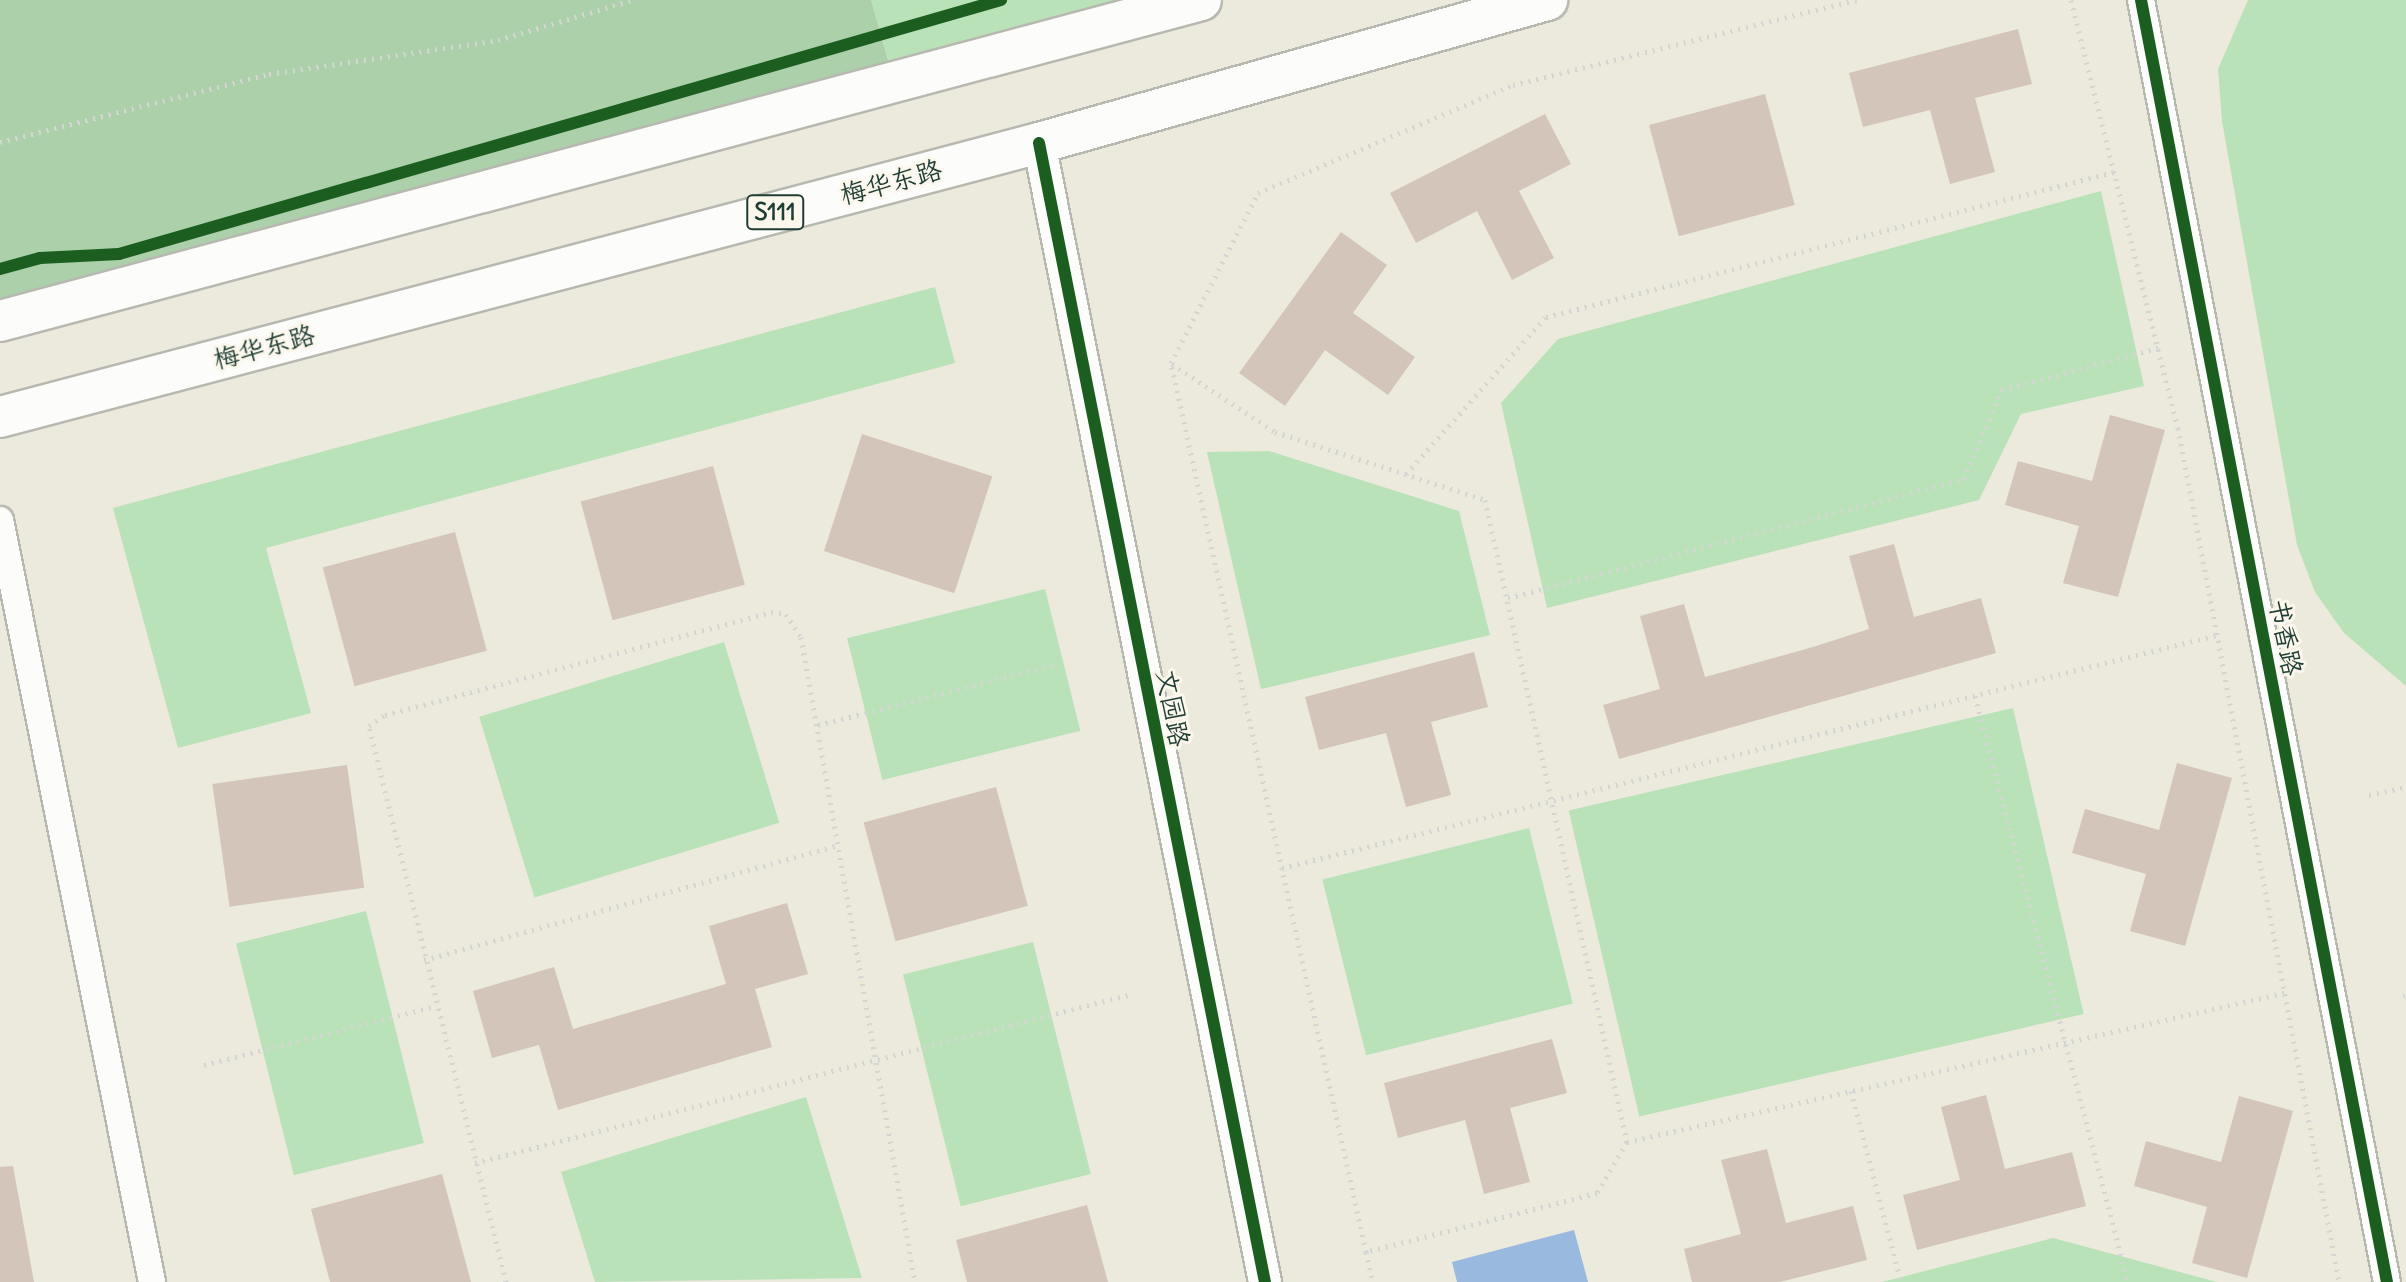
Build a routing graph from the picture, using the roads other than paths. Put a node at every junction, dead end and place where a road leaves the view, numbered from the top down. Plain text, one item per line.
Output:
1 (1201, 0) edge
2 (1547, 0) edge
3 (2141, 0) edge
4 (1039, 143) junction
5 (0, 321) edge
6 (0, 417) edge
7 (0, 520) edge
8 (152, 1282) edge
9 (1265, 1282) edge
10 (2387, 1282) edge

1 - 5 main road
2 - 4 main road, 梅华东路 / S111
3 - 10 street, 书香路
4 - 6 main road, 梅华东路 / S111
4 - 9 street, 文园路
7 - 8 street

